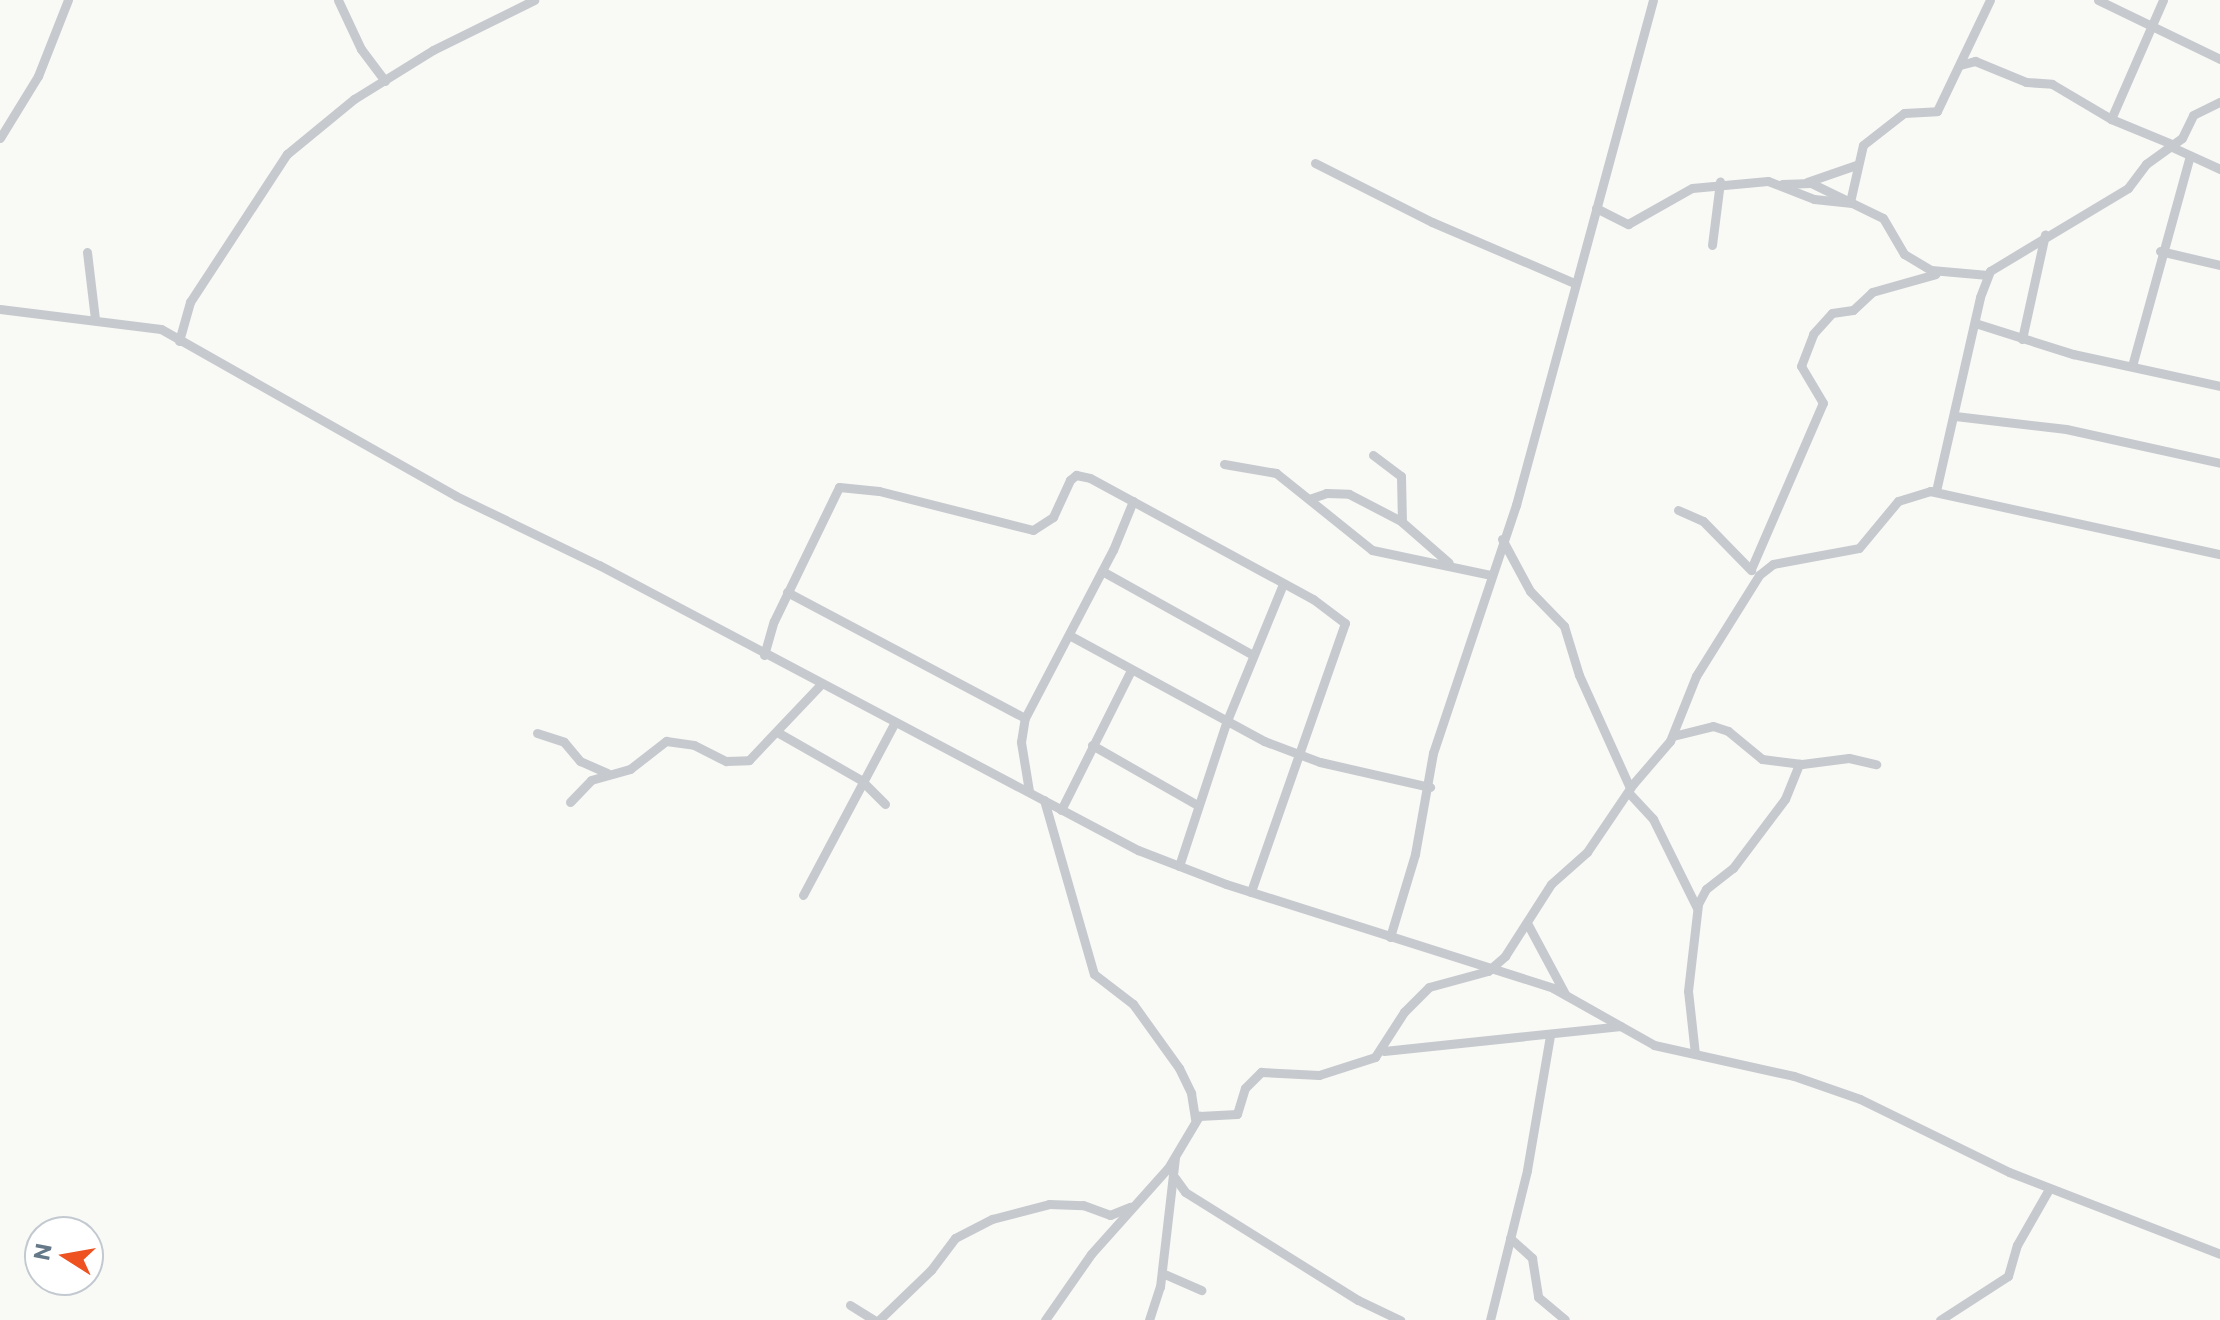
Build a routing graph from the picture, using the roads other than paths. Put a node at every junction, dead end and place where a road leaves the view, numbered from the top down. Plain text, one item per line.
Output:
1 (68, 0) edge
2 (338, 0) edge
3 (534, 0) edge
4 (1653, 0) edge
5 (1990, 0) edge
6 (2098, 0) edge
7 (2163, 0) edge
8 (2151, 25) junction
9 (2220, 59) edge
10 (1960, 65) junction
11 (385, 81) junction
12 (2220, 102) edge
13 (2111, 119) junction
14 (0, 138) edge
15 (2173, 146) junction
16 (2190, 156) junction
17 (1315, 163) dead end
18 (1856, 165) junction
19 (2220, 169) edge
20 (1720, 182) junction
21 (1807, 182) junction
22 (1782, 184) junction
23 (1849, 202) junction
24 (1596, 208) junction
25 (2045, 234) junction
26 (1712, 245) dead end
27 (2160, 251) junction
28 (87, 252) dead end
29 (2220, 265) edge
30 (1939, 274) junction
31 (1988, 275) junction
32 (1574, 283) junction
33 (0, 309) edge
34 (95, 319) junction
35 (1975, 323) junction
36 (2022, 339) junction
37 (179, 341) junction
38 (2132, 366) junction
39 (2220, 386) edge
40 (1955, 416) junction
41 (1373, 455) dead end
42 (2220, 463) edge
43 (1224, 464) dead end
44 (1936, 491) junction
45 (1309, 499) junction
46 (1133, 501) junction
47 (1678, 510) dead end
48 (1402, 522) junction
49 (1502, 539) junction
50 (2220, 554) edge
51 (1452, 565) junction
52 (1102, 571) junction
53 (1754, 573) junction
54 (1491, 575) junction
55 (1283, 584) junction
56 (787, 592) junction
57 (1069, 635) junction
58 (764, 655) junction
59 (1253, 655) junction
60 (1131, 670) junction
61 (821, 684) junction
62 (1025, 718) junction
63 (895, 722) junction
64 (1226, 723) junction
65 (777, 732) junction
66 (537, 733) dead end
67 (1673, 736) junction
68 (1092, 745) junction
69 (1298, 753) junction
70 (1799, 764) junction
71 (1876, 764) dead end
72 (607, 773) junction
73 (861, 780) junction
74 (1430, 787) junction
75 (1629, 790) junction
76 (1029, 791) junction
77 (1044, 800) junction
78 (570, 802) dead end
79 (885, 804) dead end
80 (1197, 805) junction
81 (1061, 810) junction
82 (1179, 866) junction
83 (1251, 892) junction
84 (803, 895) dead end
85 (1697, 908) junction
86 (1527, 923) junction
87 (1390, 937) junction
88 (1488, 971) junction
89 (1565, 994) junction
90 (1621, 1026) junction
91 (1550, 1035) junction
92 (1384, 1051) junction
93 (1695, 1054) junction
94 (1195, 1119) junction
95 (1175, 1156) junction
96 (1175, 1178) junction
97 (2049, 1189) junction
98 (1137, 1203) junction
99 (1510, 1238) junction
100 (2220, 1254) edge
101 (1162, 1273) junction
102 (1201, 1290) dead end
103 (850, 1305) dead end
104 (877, 1320) edge
105 (1045, 1320) edge
106 (1149, 1320) edge
107 (1400, 1320) edge
108 (1490, 1320) edge
109 (1565, 1320) edge
110 (1940, 1320) edge

1 - 14 street
2 - 11 street
3 - 11 street
4 - 24 street
5 - 10 street
6 - 8 street
7 - 8 street
8 - 9 street
8 - 13 street
10 - 13 street
10 - 18 street
11 - 37 street
12 - 15 street
13 - 15 street
15 - 16 street
15 - 25 street
16 - 19 street
16 - 27 street
17 - 32 street
18 - 21 street
18 - 23 street
20 - 22 street
20 - 24 street
20 - 26 street
21 - 22 street
21 - 23 street
22 - 23 street
23 - 30 street
24 - 32 street
25 - 31 street
25 - 36 street
27 - 29 street
27 - 38 street
28 - 34 street
30 - 31 street
30 - 53 street
31 - 35 street
32 - 49 street
33 - 34 street
34 - 37 street
35 - 36 street
35 - 40 street
36 - 38 street
37 - 58 street
38 - 39 street
40 - 42 street
40 - 44 street
41 - 48 street
43 - 45 street
44 - 50 street
44 - 53 street
45 - 48 street
45 - 51 street
46 - 52 street
46 - 55 street
46 - 56 street
47 - 53 street
48 - 51 street
49 - 54 street
49 - 75 street
51 - 54 street
52 - 57 street
52 - 59 street
53 - 67 street
54 - 74 street
55 - 59 street
55 - 69 street
56 - 58 street
56 - 62 street
57 - 60 street
57 - 62 street
58 - 61 street
59 - 64 street
60 - 64 street
60 - 68 street
61 - 63 street
61 - 65 street
62 - 76 street
63 - 73 street
63 - 76 street
64 - 69 street
64 - 80 street
65 - 72 street
65 - 73 street
66 - 72 street
67 - 70 street
67 - 75 street
68 - 80 street
68 - 81 street
69 - 74 street
69 - 83 street
70 - 71 street
70 - 85 street
72 - 78 street
73 - 79 street
73 - 84 street
74 - 87 street
75 - 85 street
75 - 86 street
76 - 77 street
77 - 81 street
77 - 94 street
80 - 82 street
81 - 82 street
82 - 83 street
83 - 87 street
85 - 93 street
86 - 88 street
86 - 89 street
87 - 88 street
88 - 89 street
88 - 92 street
89 - 90 street
90 - 91 street
90 - 93 street
91 - 92 street
91 - 99 street
92 - 94 street
93 - 97 street
94 - 95 street
95 - 96 street
95 - 98 street
96 - 101 street
96 - 107 street
97 - 100 street
97 - 110 street
98 - 104 street
98 - 105 street
99 - 108 street
99 - 109 street
101 - 102 street
101 - 106 street
103 - 104 street

